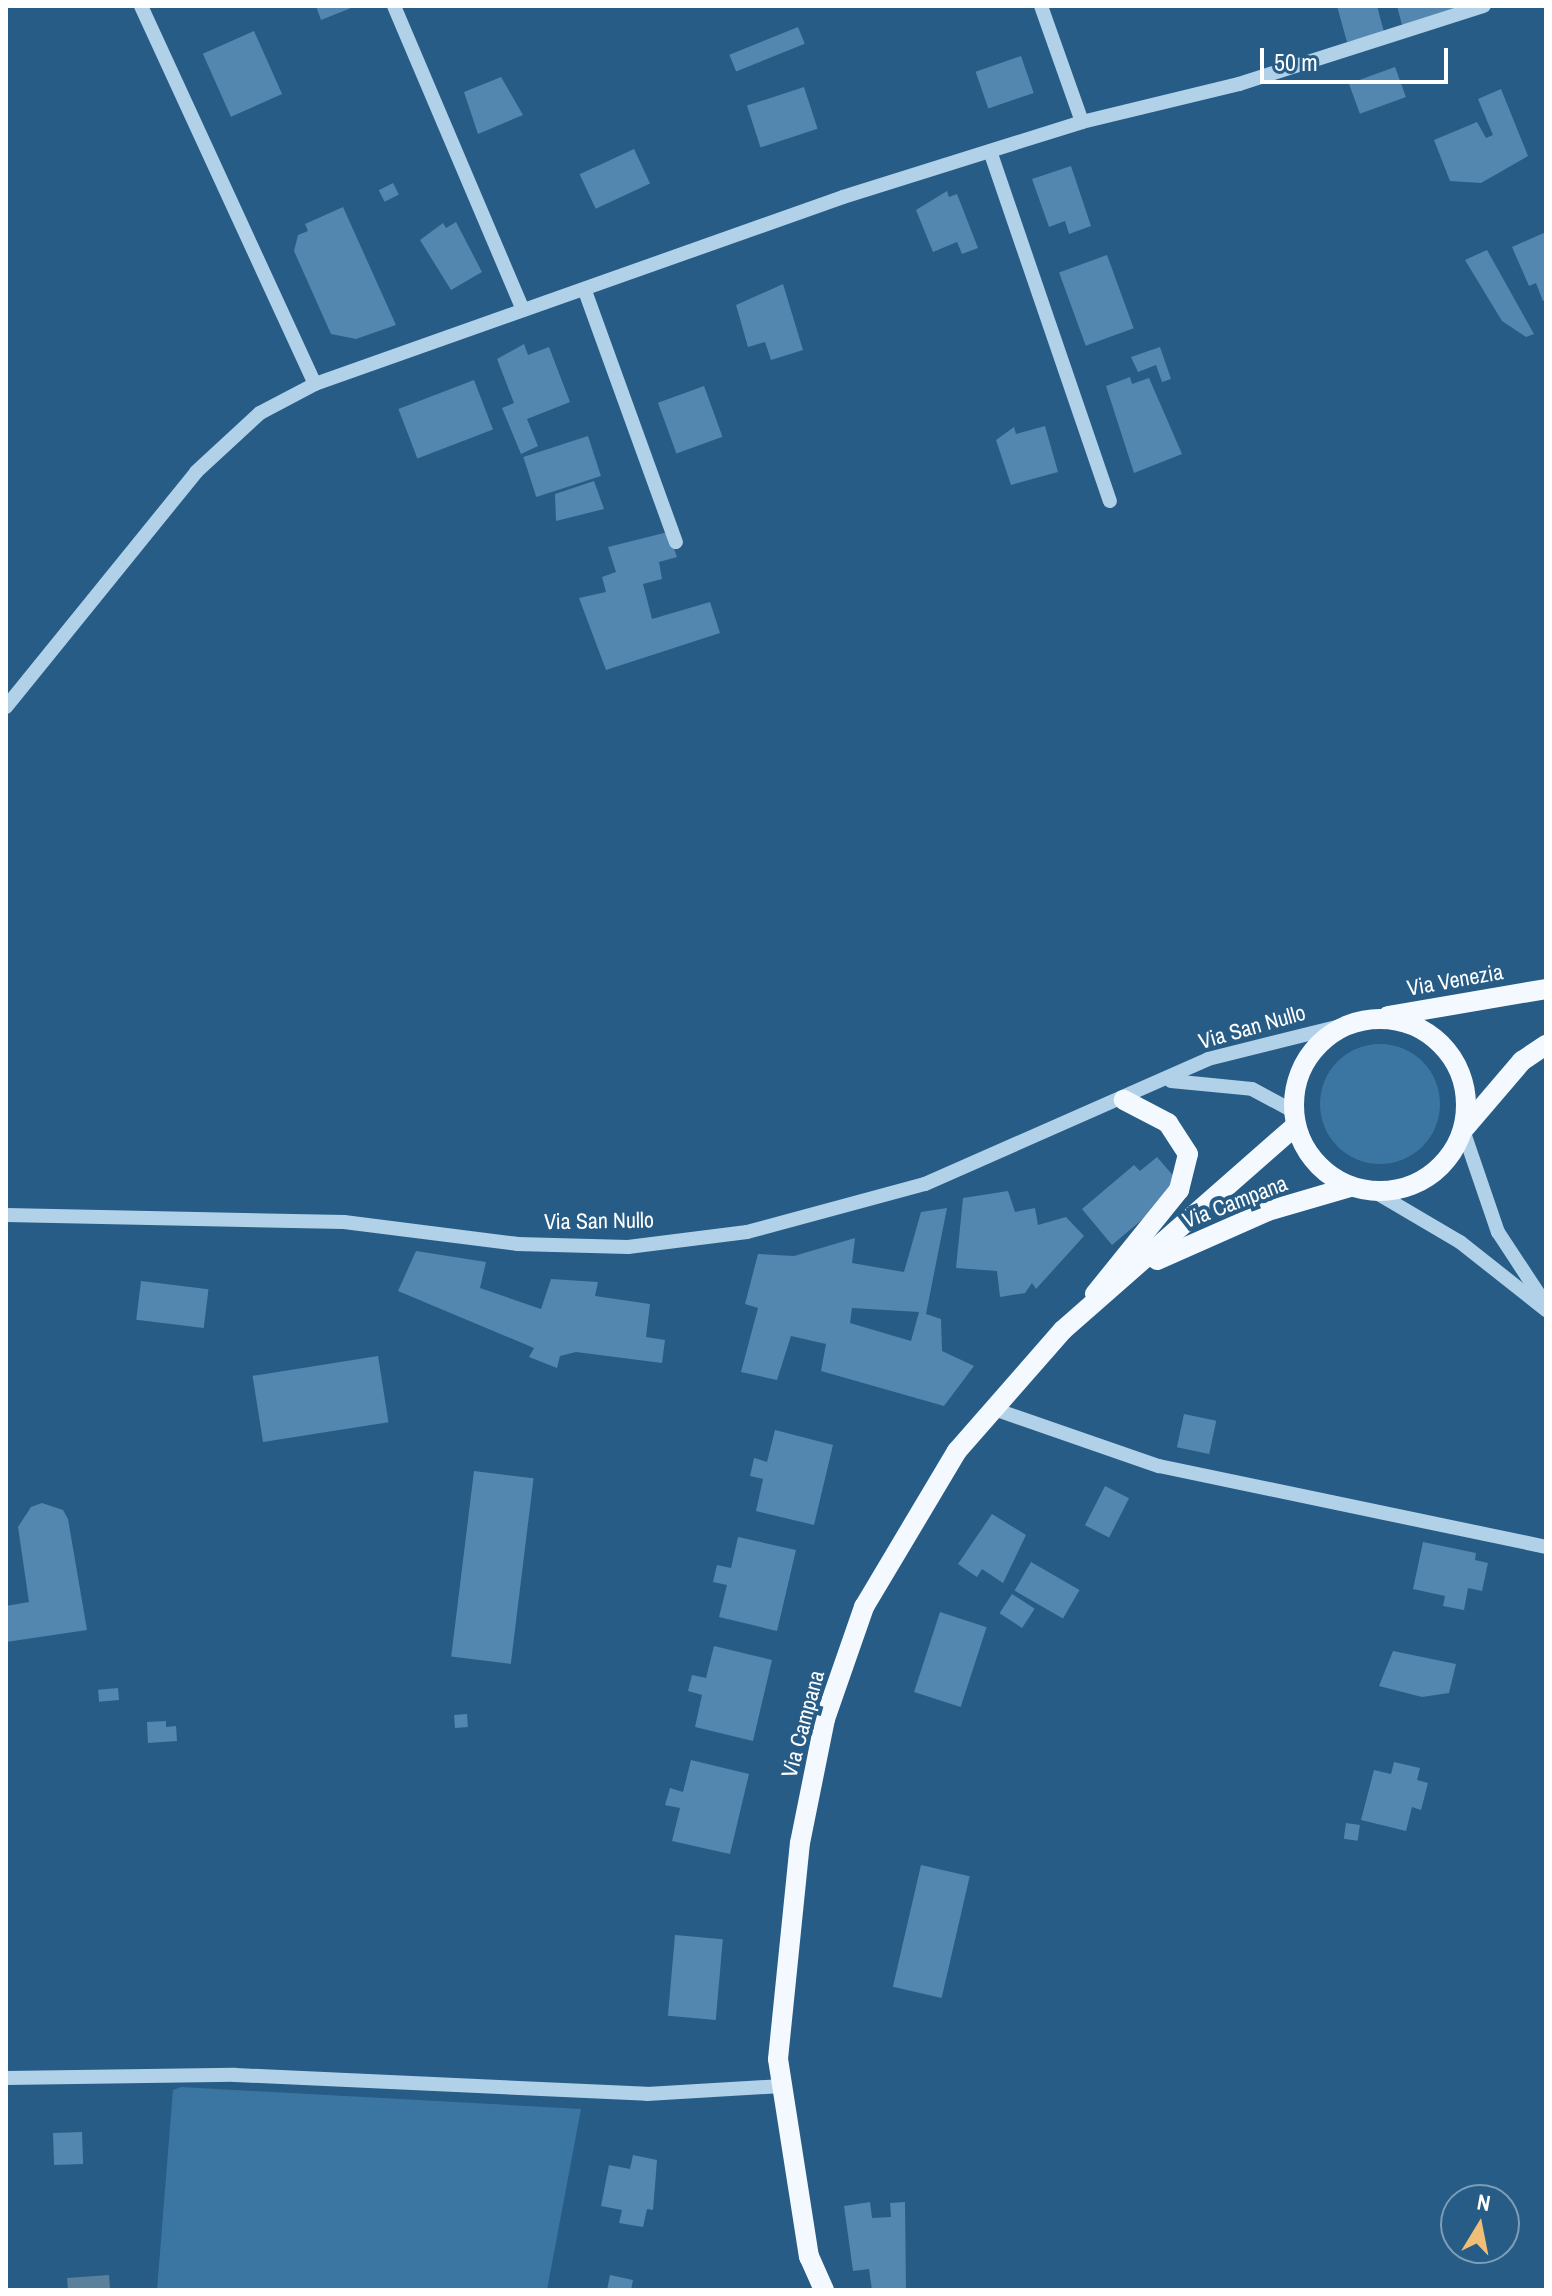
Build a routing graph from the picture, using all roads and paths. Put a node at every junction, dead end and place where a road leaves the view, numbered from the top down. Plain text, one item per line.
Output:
1 (141, 6) edge
2 (394, 6) edge
3 (1041, 6) edge
4 (1484, 6) edge
5 (1082, 122) junction
6 (990, 151) junction
7 (585, 291) junction
8 (523, 310) junction
9 (315, 384) junction
10 (1110, 501) dead end
11 (676, 542) dead end
12 (6, 707) edge
13 (1546, 989) edge
14 (1362, 1021) junction
15 (1546, 1045) edge
16 (1166, 1081) junction
17 (1124, 1100) junction
18 (1294, 1118) junction
19 (1463, 1130) junction
20 (1350, 1187) junction
21 (1375, 1192) junction
22 (6, 1215) edge
23 (1139, 1269) junction
24 (1546, 1308) edge
25 (1063, 1330) junction
26 (994, 1409) junction
27 (1546, 1547) edge
28 (6, 2078) edge
29 (782, 2086) junction
30 (824, 2290) edge

1 - 9 street
2 - 8 street
3 - 5 street
4 - 5 street
5 - 6 street
6 - 7 street
6 - 10 street
7 - 8 street
7 - 11 street
8 - 9 street
9 - 12 street
13 - 14 main road, Via Venezia
14 - 16 street, Via San Nullo
14 - 18 main road
14 - 19 main road
15 - 19 main road
16 - 17 street, Via San Nullo
16 - 18 street, Via San Nullo
17 - 22 street, Via San Nullo
17 - 25 main road
18 - 20 main road, Via Campana
18 - 23 main road, Via Campana
19 - 21 main road, Via Campana
19 - 24 street
20 - 21 main road, Via Campana
20 - 23 main road, Via Campana
21 - 24 street
23 - 25 main road, Via Campana
25 - 26 main road, Via Campana
26 - 27 street
26 - 29 main road, Via Campana
28 - 29 street
29 - 30 main road, Via Campana

